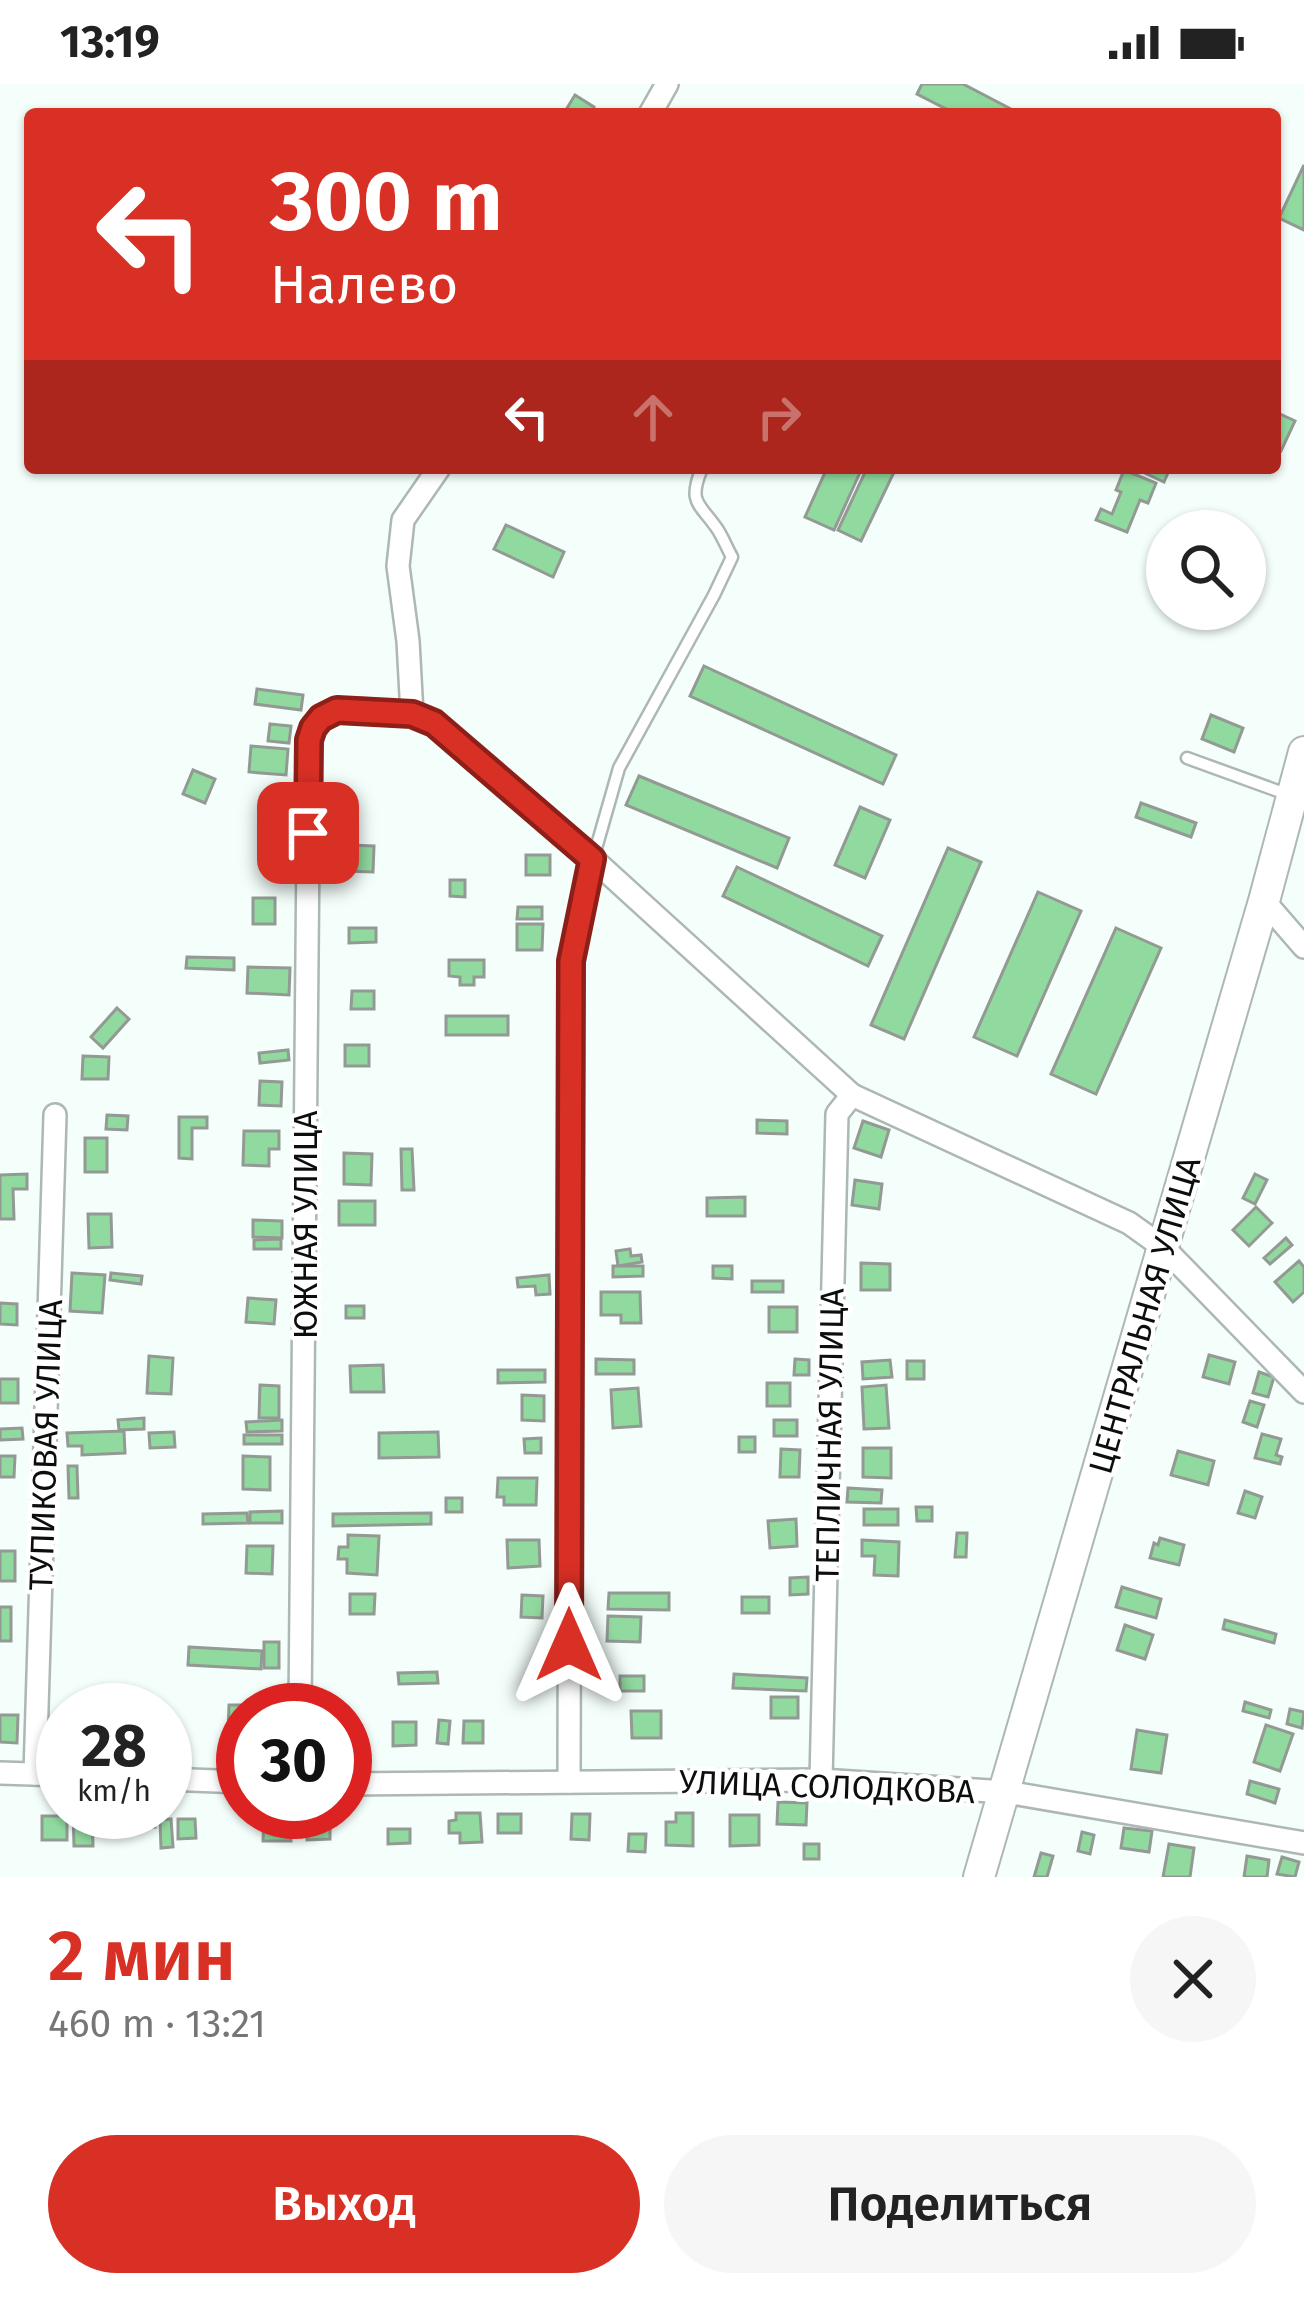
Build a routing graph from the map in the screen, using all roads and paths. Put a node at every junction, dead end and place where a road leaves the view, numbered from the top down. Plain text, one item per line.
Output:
1 (699, 474) edge
2 (434, 475) edge
3 (412, 714) junction
4 (1304, 752) edge
5 (1187, 758) dead end
6 (1292, 796) junction
7 (592, 859) junction
8 (1264, 901) junction
9 (1304, 947) edge
10 (852, 1095) junction
11 (55, 1115) dead end
12 (1164, 1248) junction
13 (1304, 1392) edge
14 (300, 1683) edge
15 (0, 1773) edge
16 (35, 1774) joint
17 (821, 1780) junction
18 (569, 1782) junction
19 (372, 1784) edge
20 (1006, 1792) junction
21 (1304, 1844) edge
22 (979, 1877) edge

1 - 7 lane
2 - 3 street
3 - 7 street
3 - 14 street, ЮЖНАЯ УЛИЦА
4 - 6 street, ЦЕНТРАЛЬНАЯ УЛИЦА
5 - 6 lane
6 - 8 street, ЦЕНТРАЛЬНАЯ УЛИЦА
7 - 10 street
7 - 18 street
8 - 9 street
8 - 12 street, ЦЕНТРАЛЬНАЯ УЛИЦА
10 - 12 street
10 - 17 street, ТЕПЛИЧНАЯ УЛИЦА
11 - 16 street, ТУПИКОВАЯ УЛИЦА
12 - 13 street
12 - 20 street, ЦЕНТРАЛЬНАЯ УЛИЦА
15 - 16 street
17 - 18 street, УЛИЦА СОЛОДКОВА
17 - 20 street, УЛИЦА СОЛОДКОВА
18 - 19 street, УЛИЦА СОЛОДКОВА
20 - 21 street, УЛИЦА СОЛОДКОВА
20 - 22 street, ЦЕНТРАЛЬНАЯ УЛИЦА

